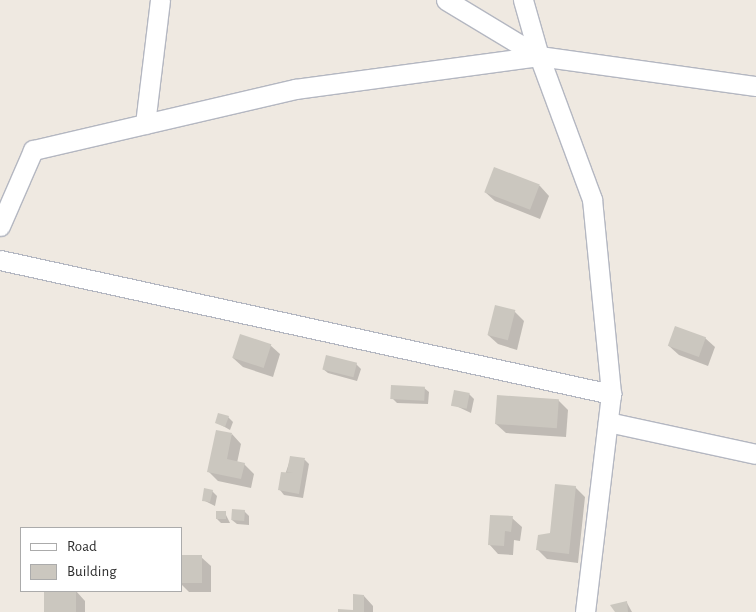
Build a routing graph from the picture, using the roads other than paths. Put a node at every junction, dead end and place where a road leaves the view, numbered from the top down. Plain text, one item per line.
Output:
1 (160, 0) edge
2 (446, 0) edge
3 (523, 0) edge
4 (539, 56) junction
5 (756, 86) edge
6 (145, 124) junction
7 (0, 226) edge
8 (0, 260) edge
9 (611, 394) junction
10 (608, 422) junction
11 (756, 454) edge
12 (585, 612) edge

1 - 6 street
2 - 4 street
3 - 4 street
4 - 5 street
4 - 6 street
4 - 9 street
6 - 7 street
8 - 9 street
9 - 10 street
10 - 11 street
10 - 12 street

